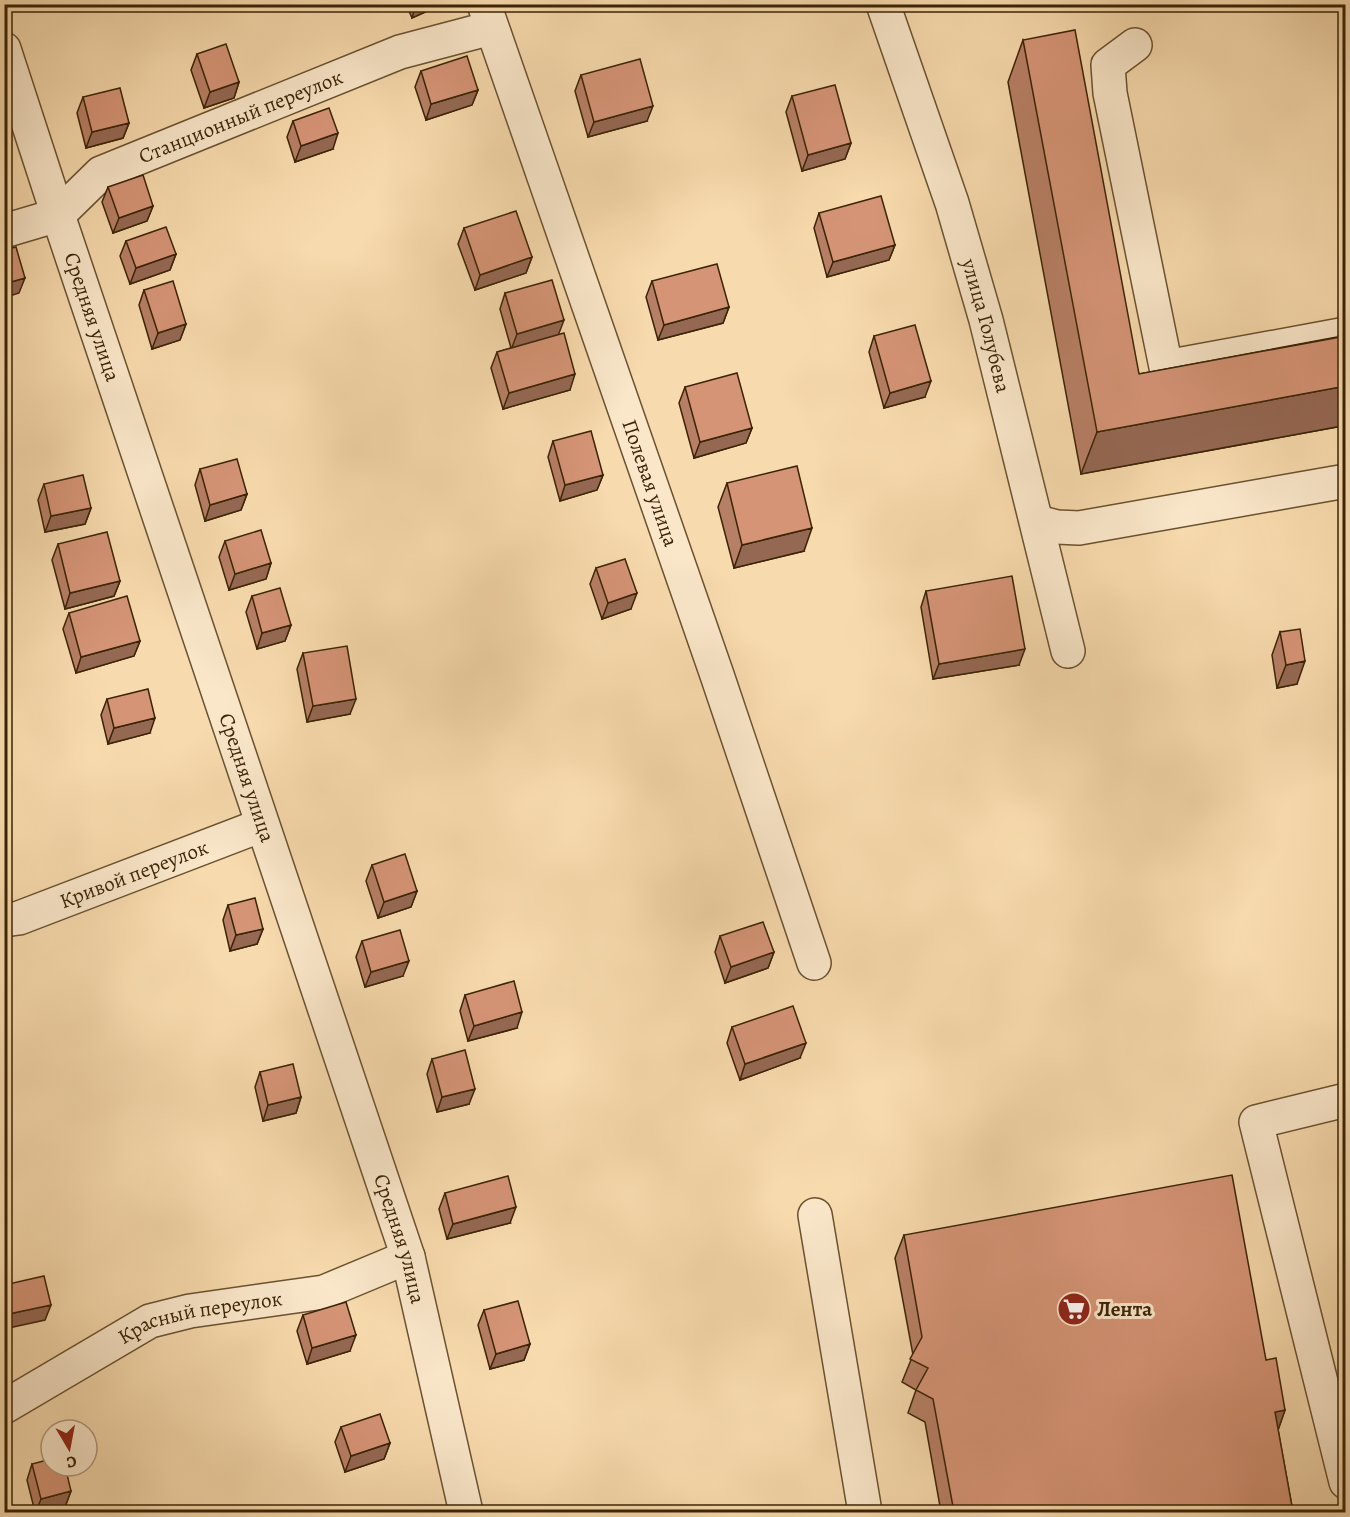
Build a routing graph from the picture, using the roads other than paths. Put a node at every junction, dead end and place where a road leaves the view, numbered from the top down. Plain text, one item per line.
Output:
1 (883, 4) edge
2 (488, 16) edge
3 (1135, 45) dead end
4 (4, 49) edge
5 (58, 215) junction
6 (4, 231) edge
7 (1346, 334) edge
8 (1346, 481) edge
9 (1037, 522) junction
10 (1068, 651) dead end
11 (262, 825) junction
12 (4, 920) edge
13 (814, 963) dead end
14 (1346, 1100) edge
15 (815, 1215) dead end
16 (408, 1257) junction
17 (4, 1407) edge
18 (1346, 1482) edge
19 (466, 1512) edge
20 (865, 1512) edge

1 - 9 street, улица Голубева
2 - 5 street, Станционный переулок
2 - 13 street, Полевая улица
3 - 7 street
4 - 5 street, Средняя улица
5 - 6 street, Станционный переулок
5 - 11 street, Средняя улица
8 - 9 street
9 - 10 street, улица Голубева
11 - 12 street, Кривой переулок
11 - 16 street, Средняя улица
14 - 18 street
15 - 20 street
16 - 17 street, Красный переулок
16 - 19 street, Средняя улица

